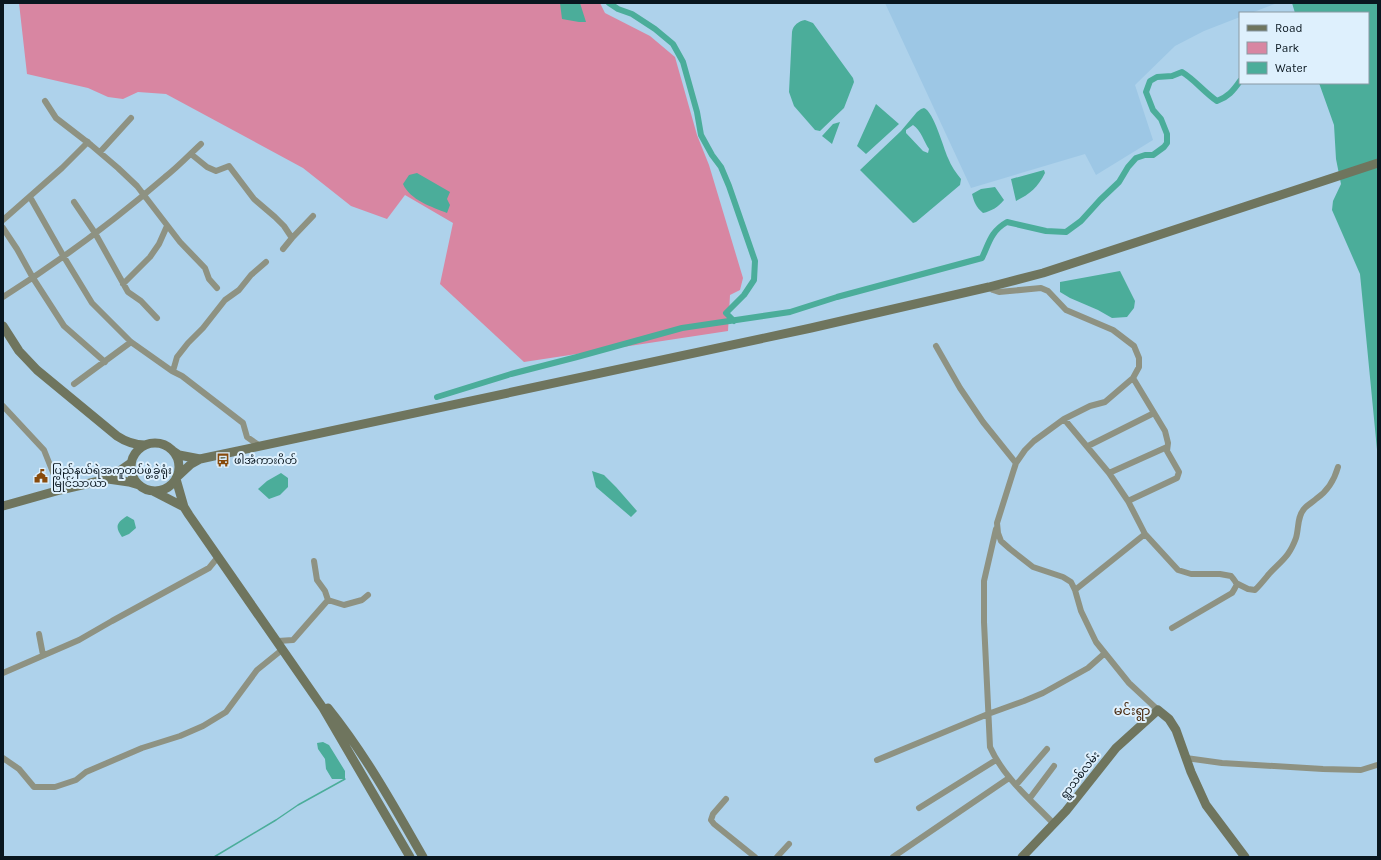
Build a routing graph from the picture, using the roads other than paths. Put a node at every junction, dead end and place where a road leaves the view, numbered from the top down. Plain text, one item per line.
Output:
1 (45, 101) dead end
2 (131, 118) dead end
3 (88, 142) junction
4 (201, 144) dead end
5 (100, 152) junction
6 (191, 154) junction
7 (1378, 163) edge
8 (145, 194) junction
9 (30, 197) junction
10 (74, 202) dead end
11 (313, 216) dead end
12 (3, 220) edge
13 (167, 226) junction
14 (3, 228) edge
15 (95, 233) junction
16 (292, 238) junction
17 (283, 249) dead end
18 (64, 257) junction
19 (266, 262) dead end
20 (32, 278) junction
21 (123, 284) junction
22 (989, 287) junction
23 (217, 288) dead end
24 (3, 297) edge
25 (157, 318) dead end
26 (3, 326) edge
27 (131, 342) junction
28 (936, 346) dead end
29 (105, 362) junction
30 (173, 372) junction
31 (1133, 378) junction
32 (74, 384) dead end
33 (3, 406) edge
34 (1154, 413) junction
35 (1064, 419) junction
36 (116, 436) junction
37 (145, 445) junction
38 (260, 446) junction
39 (1088, 446) junction
40 (1167, 447) junction
41 (172, 450) junction
42 (200, 459) junction
43 (132, 462) junction
44 (1016, 463) junction
45 (1338, 467) dead end
46 (1109, 473) junction
47 (108, 478) junction
48 (177, 478) junction
49 (139, 485) junction
50 (60, 490) junction
51 (153, 491) junction
52 (1128, 501) junction
53 (3, 506) edge
54 (184, 507) junction
55 (998, 523) junction
56 (1145, 534) junction
57 (218, 557) junction
58 (314, 562) dead end
59 (1236, 582) junction
60 (1075, 590) junction
61 (368, 595) dead end
62 (328, 600) junction
63 (1172, 628) dead end
64 (39, 634) dead end
65 (278, 641) junction
66 (283, 649) junction
67 (1105, 653) junction
68 (43, 655) junction
69 (297, 670) junction
70 (3, 673) edge
71 (1158, 710) junction
72 (988, 714) junction
73 (1048, 749) dead end
74 (3, 758) edge
75 (1186, 758) junction
76 (877, 760) dead end
77 (996, 760) junction
78 (1054, 766) dead end
79 (1377, 766) dead end
80 (1009, 778) junction
81 (1016, 785) junction
82 (726, 798) dead end
83 (1030, 798) junction
84 (919, 808) dead end
85 (1054, 824) junction
86 (790, 844) dead end
87 (410, 857) edge
88 (423, 857) edge
89 (755, 857) edge
90 (777, 857) edge
91 (893, 857) edge
92 (1022, 857) edge
93 (1245, 857) edge

1 - 3 street
2 - 5 street
3 - 5 street
3 - 9 street
4 - 6 street
5 - 8 street
6 - 8 street
6 - 16 street
7 - 22 main road
8 - 13 street
8 - 15 street
9 - 12 street
9 - 18 street
10 - 15 street
11 - 16 street
13 - 21 street
13 - 23 street
14 - 20 street
15 - 18 street
15 - 21 street
16 - 17 street
18 - 20 street
18 - 27 street
19 - 30 street
20 - 24 street
20 - 29 street
21 - 25 street
22 - 31 street
22 - 38 main road
26 - 36 main road
27 - 29 street
27 - 30 street
28 - 44 street
29 - 32 street
30 - 38 street
31 - 34 street
31 - 35 street
33 - 50 street
34 - 39 street
34 - 40 street
35 - 39 street
35 - 44 street
36 - 37 main road
36 - 43 main road
37 - 41 main road
37 - 43 main road
38 - 42 main road
39 - 46 street
40 - 46 street
40 - 52 street
41 - 42 main road
41 - 48 main road
42 - 48 main road
43 - 47 main road
43 - 49 main road
44 - 55 street
45 - 59 street
46 - 52 street
47 - 49 main road
47 - 50 main road
48 - 51 main road
48 - 54 main road
49 - 51 main road
50 - 53 main road
51 - 54 main road
52 - 56 street
54 - 57 main road
55 - 60 street
55 - 72 street
56 - 59 street
56 - 60 street
57 - 65 main road
57 - 68 street
58 - 62 street
59 - 63 street
60 - 67 street
61 - 62 street
62 - 65 street
64 - 68 street
65 - 66 main road
66 - 69 main road
66 - 74 street
67 - 71 street
67 - 72 street
68 - 70 street
69 - 87 main road
69 - 88 main road
71 - 75 main road
71 - 85 main road, ရွာသစ်လမ်း
72 - 76 street
72 - 77 street
73 - 81 street
75 - 79 street
75 - 93 main road
77 - 80 street
77 - 84 street
78 - 83 street
80 - 81 street
80 - 91 street
81 - 83 street
82 - 89 street
83 - 85 street
85 - 92 main road, ရွာသစ်လမ်း
86 - 90 street

